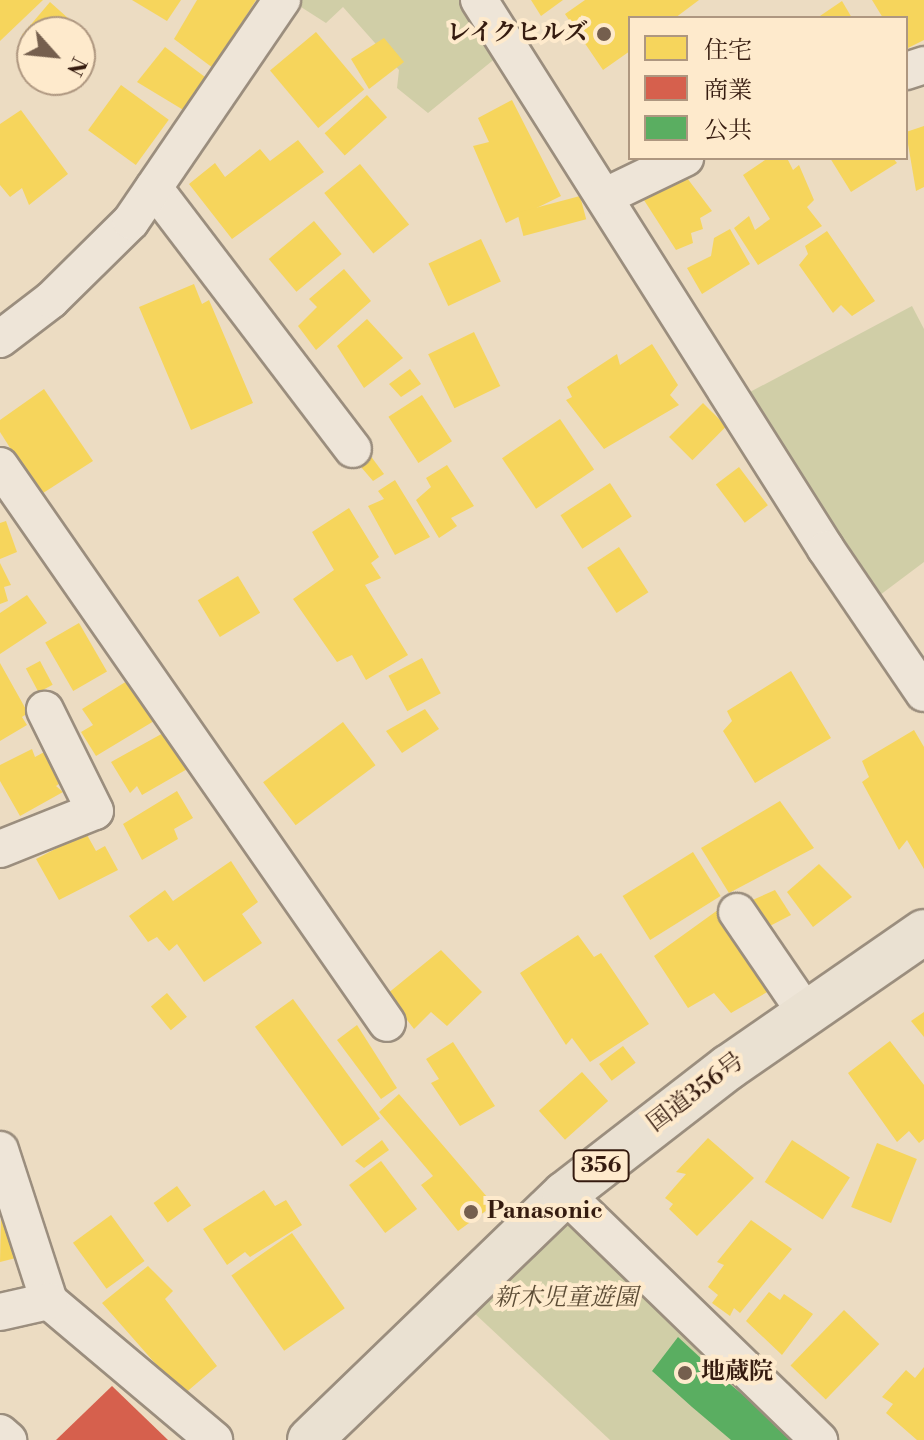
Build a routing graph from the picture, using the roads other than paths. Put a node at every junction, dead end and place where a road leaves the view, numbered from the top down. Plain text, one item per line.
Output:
1 (282, 0) edge
2 (479, 0) edge
3 (681, 160) edge
4 (154, 188) junction
5 (606, 196) junction
6 (0, 339) edge
7 (353, 449) dead end
8 (0, 466) edge
9 (924, 693) edge
10 (45, 710) dead end
11 (0, 849) edge
12 (737, 912) dead end
13 (924, 932) edge
14 (806, 1013) junction
15 (387, 1023) dead end
16 (0, 1150) edge
17 (565, 1194) junction
18 (49, 1301) junction
19 (0, 1312) edge
20 (0, 1433) edge
21 (8, 1440) edge
22 (214, 1440) edge
23 (310, 1440) edge
24 (819, 1440) edge

1 - 4 street
2 - 5 street
3 - 5 street
4 - 6 street
4 - 7 street
5 - 9 street
8 - 15 street
10 - 11 street
12 - 14 street
13 - 14 highway, 国道356号 / 356
14 - 17 highway, 国道356号 / 356
16 - 18 street
17 - 23 highway, 国道356号 / 356
17 - 24 street
18 - 19 street
18 - 22 street
20 - 21 street

